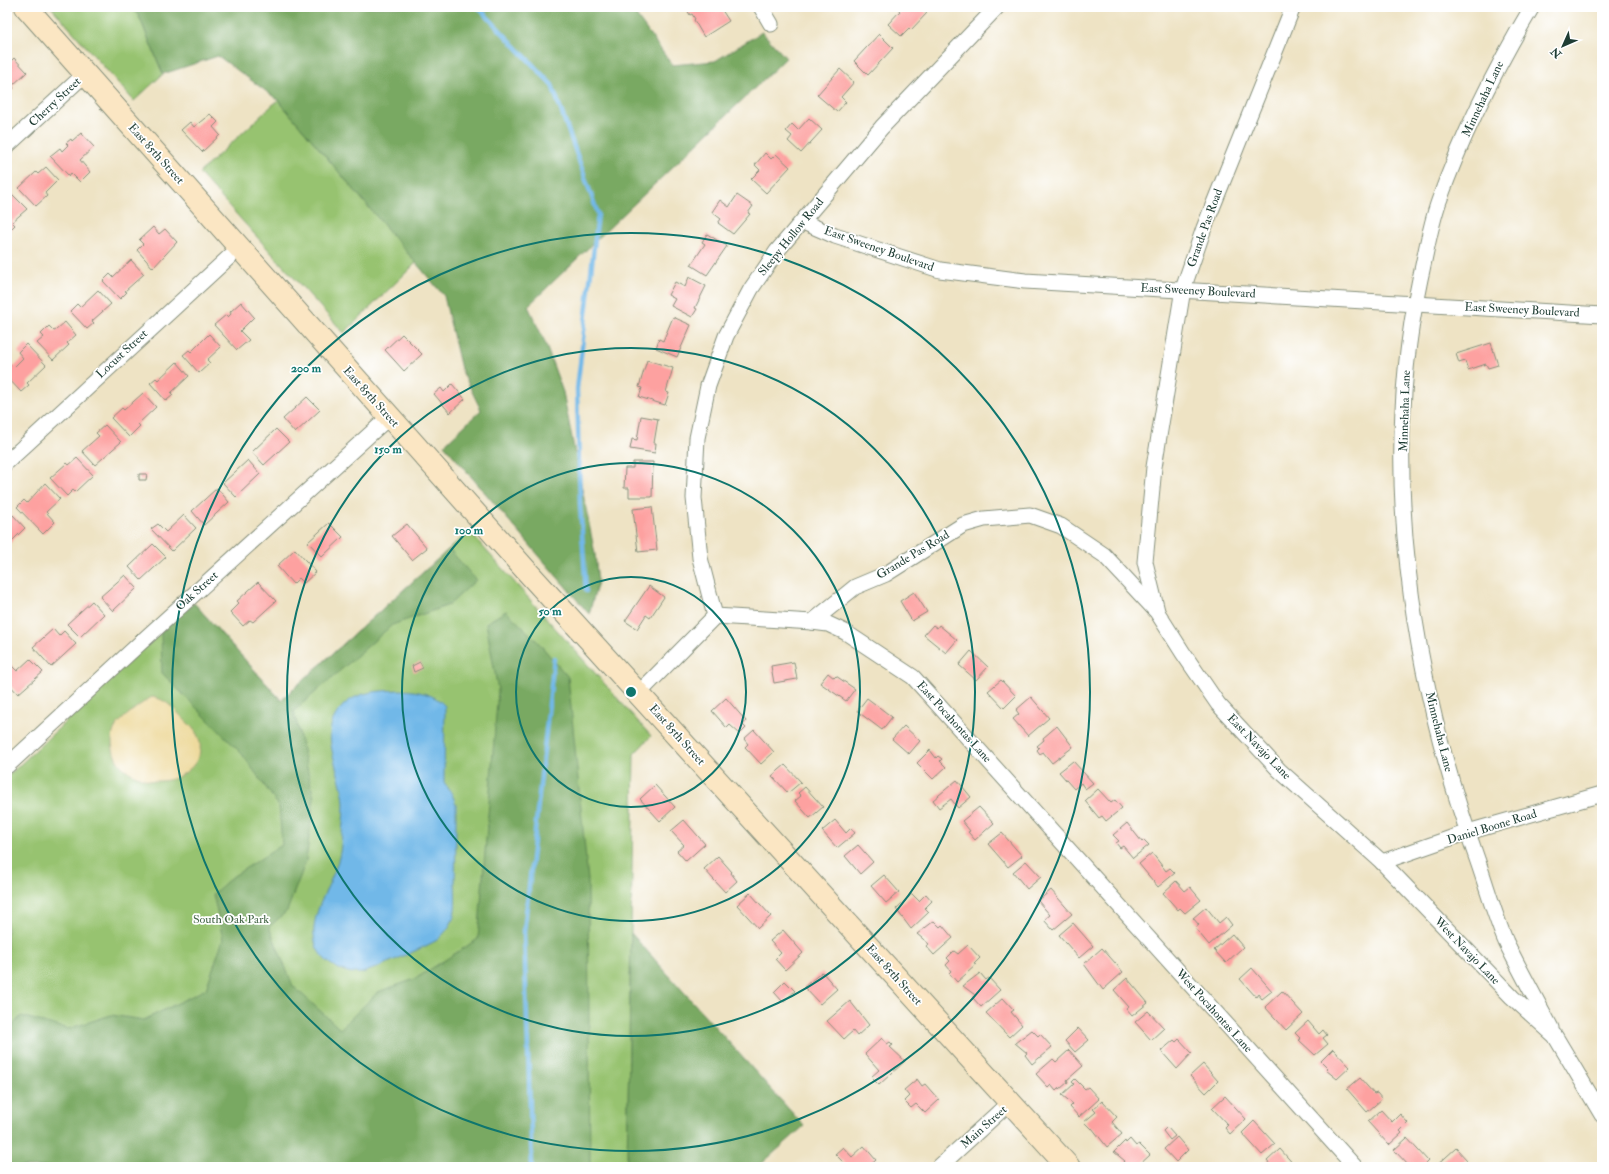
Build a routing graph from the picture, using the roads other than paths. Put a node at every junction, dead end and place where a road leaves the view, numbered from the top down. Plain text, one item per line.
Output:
1 (26, 7) edge
2 (761, 7) edge
3 (997, 7) edge
4 (1293, 7) edge
5 (1532, 7) edge
6 (771, 24) dead end
7 (85, 74) junction
8 (7, 146) edge
9 (803, 222) junction
10 (239, 248) junction
11 (1183, 289) junction
12 (1415, 303) junction
13 (1602, 314) edge
14 (389, 417) junction
15 (7, 462) edge
16 (1150, 507) joint
17 (1062, 526) joint
18 (1157, 612) junction
19 (715, 616) junction
20 (812, 622) junction
21 (639, 693) junction
22 (7, 766) edge
23 (1602, 794) edge
24 (1468, 832) junction
25 (1073, 854) joint
26 (1382, 862) junction
27 (1555, 1036) junction
28 (1010, 1102) junction
29 (1602, 1115) edge
30 (939, 1167) edge
31 (1069, 1167) edge
32 (1355, 1167) edge

1 - 7 main road, East 85th Street
2 - 6 street
3 - 9 street, Sleepy Hollow Road
4 - 11 street, Grande Pas Road
5 - 12 street, Minnehaha Lane
7 - 8 street, Cherry Street
7 - 10 main road, East 85th Street
9 - 11 street, East Sweeney Boulevard
9 - 19 street, Sleepy Hollow Road
10 - 14 main road, East 85th Street
10 - 15 street, Locust Street
11 - 12 street, East Sweeney Boulevard
11 - 16 street, Grande Pas Road
12 - 13 street, East Sweeney Boulevard
12 - 24 street, Minnehaha Lane
14 - 21 main road, East 85th Street
14 - 22 street, Oak Street
16 - 18 street, East Navajo Lane
17 - 18 street, East Navajo Lane
17 - 20 street, Grande Pas Road
18 - 26 street, East Navajo Lane
19 - 20 street
19 - 21 street
20 - 25 street, East Pocahontas Lane
21 - 28 main road, East 85th Street
23 - 24 street, Daniel Boone Road
24 - 26 street, Daniel Boone Road
24 - 27 street, West Navajo Lane
25 - 32 street, West Pocahontas Lane
26 - 27 street, West Navajo Lane
27 - 29 street, West Navajo Lane
28 - 30 street, Main Street
28 - 31 main road, East 85th Street

